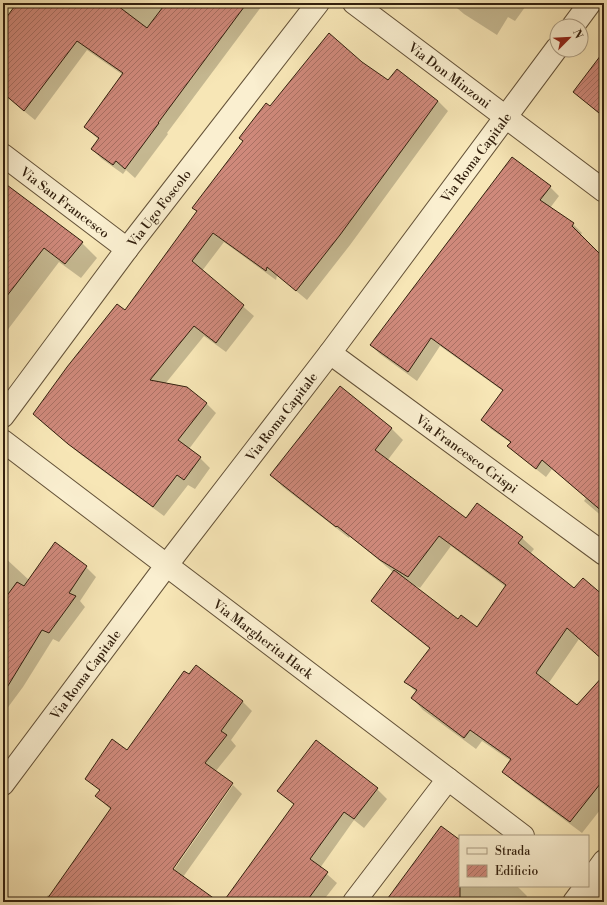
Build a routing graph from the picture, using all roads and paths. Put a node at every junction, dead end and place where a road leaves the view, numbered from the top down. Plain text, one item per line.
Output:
1 (318, 3) edge
2 (354, 3) edge
3 (590, 3) edge
4 (579, 18) edge
5 (550, 58) edge
6 (507, 117) junction
7 (3, 155) edge
8 (604, 191) edge
9 (127, 250) junction
10 (330, 353) junction
11 (3, 416) edge
12 (3, 441) edge
13 (604, 554) edge
14 (166, 566) junction
15 (448, 779) junction
16 (3, 784) edge
17 (522, 835) edge
18 (604, 861) edge
19 (589, 882) edge
20 (589, 886) edge
21 (585, 887) edge
22 (604, 897) edge
23 (354, 902) edge
24 (574, 902) edge

1 - 9 street, Via Ugo Foscolo
2 - 6 street, Via Don Minzoni
3 - 4 street
5 - 6 street, Via Roma Capitale
6 - 8 street, Via Don Minzoni
6 - 10 street, Via Roma Capitale
7 - 9 street, Via San Francesco
9 - 11 street, Via Ugo Foscolo
10 - 13 street, Via Francesco Crispi
10 - 14 street, Via Roma Capitale
12 - 14 street, Via Margherita Hack
14 - 15 street, Via Margherita Hack
14 - 16 street, Via Roma Capitale
15 - 17 street, Via Margherita Hack
15 - 23 street
18 - 19 street
20 - 22 street
21 - 24 street

